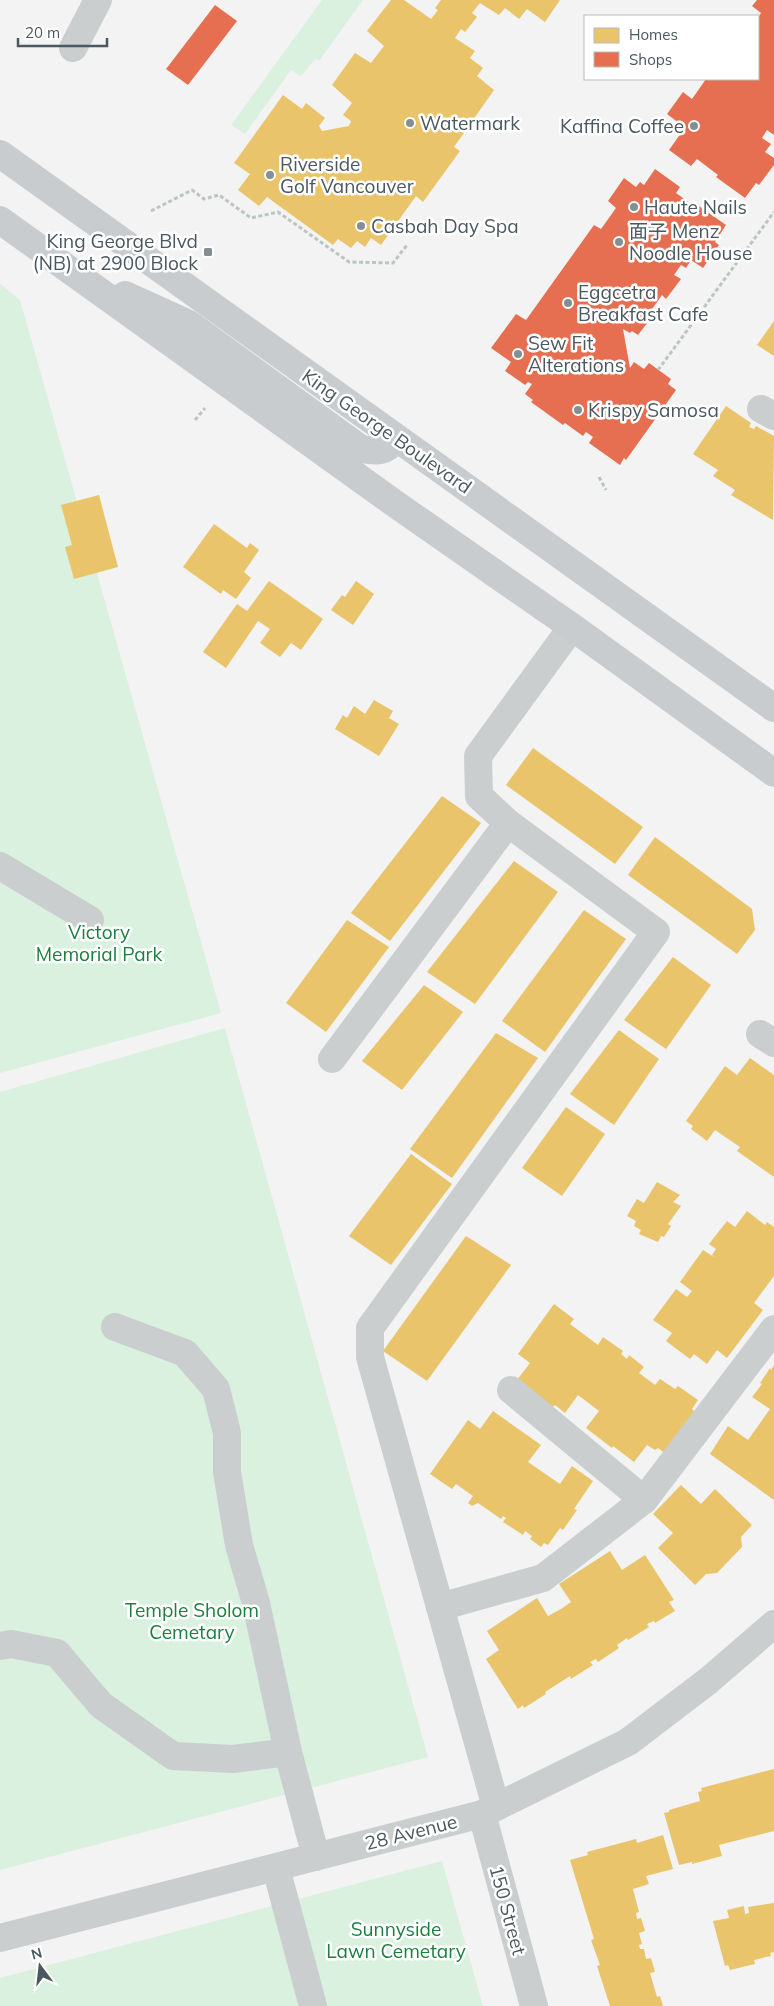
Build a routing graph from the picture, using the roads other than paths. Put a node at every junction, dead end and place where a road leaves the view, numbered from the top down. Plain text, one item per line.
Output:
1 (98, 0) edge
2 (73, 48) dead end
3 (0, 154) edge
4 (0, 220) edge
5 (73, 273) junction
6 (397, 439) junction
7 (572, 627) junction
8 (774, 708) edge
9 (774, 773) edge
10 (508, 823) junction
11 (0, 866) edge
12 (90, 920) dead end
13 (332, 1059) dead end
14 (115, 1326) dead end
15 (774, 1329) edge
16 (512, 1390) dead end
17 (644, 1500) junction
18 (440, 1607) junction
19 (774, 1624) edge
20 (0, 1646) edge
21 (288, 1752) junction
22 (489, 1810) junction
23 (316, 1856) junction
24 (276, 1868) junction
25 (0, 1938) edge
26 (313, 2006) edge
27 (534, 2006) edge

1 - 2 street
3 - 6 main road, King George Boulevard
4 - 5 main road
5 - 6 main road
5 - 7 main road
6 - 8 main road, King George Boulevard
7 - 9 main road
7 - 10 street
10 - 13 street
10 - 18 street, 150 Street
11 - 12 street
14 - 21 street
15 - 17 street
16 - 17 street
17 - 18 street
18 - 22 street, 150 Street
19 - 22 street, 28 Avenue
20 - 21 street
21 - 23 street
22 - 23 street, 28 Avenue
22 - 27 street, 150 Street
23 - 24 street, 28 Avenue
24 - 25 street, 28 Avenue
24 - 26 street

